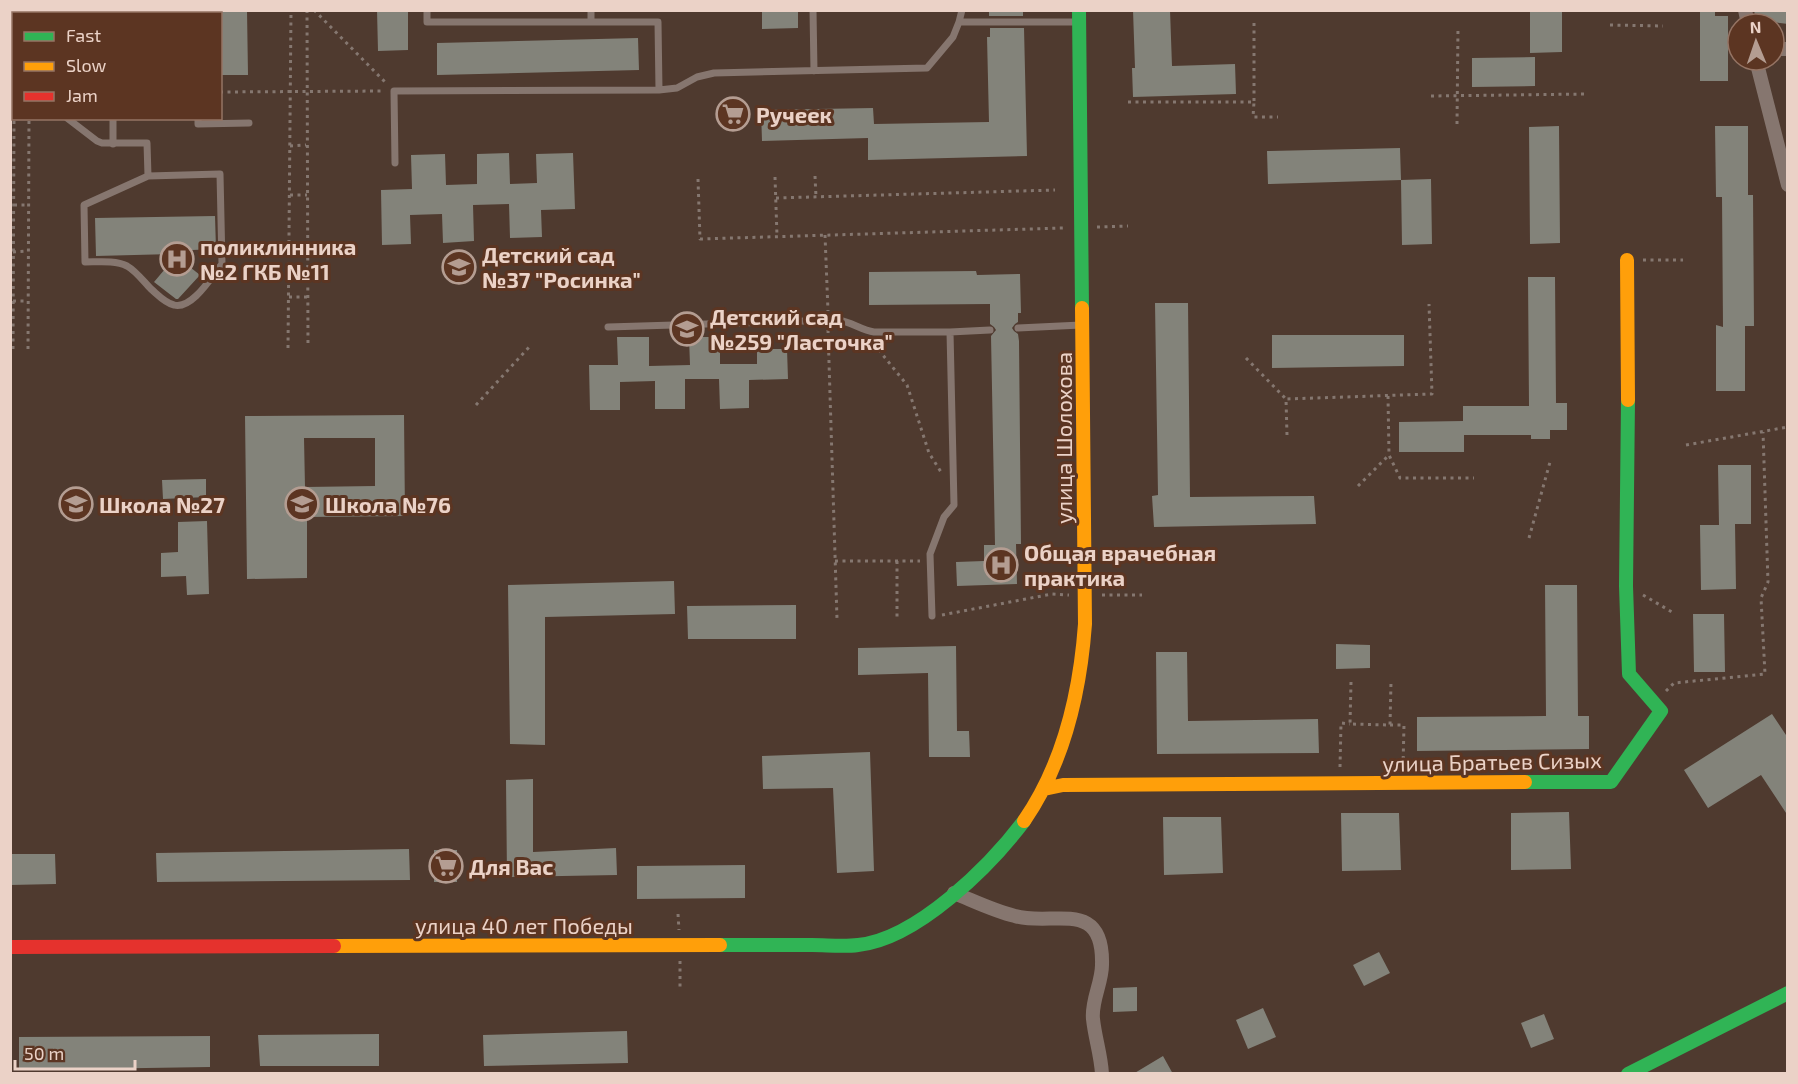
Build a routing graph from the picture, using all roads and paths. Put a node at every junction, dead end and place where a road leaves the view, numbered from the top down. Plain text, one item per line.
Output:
1 (291, 10) edge
2 (307, 10) edge
3 (314, 10) edge
4 (427, 10) edge
5 (591, 10) edge
6 (813, 10) edge
7 (962, 10) edge
8 (1079, 16) edge
9 (591, 22) junction
10 (959, 22) junction
11 (1254, 23) dead end
12 (1610, 25) dead end
13 (1663, 26) dead end
14 (1458, 27) dead end
15 (814, 71) junction
16 (1759, 72) edge
17 (660, 90) junction
18 (394, 91) junction
19 (222, 92) edge
20 (291, 92) junction
21 (306, 92) junction
22 (1587, 94) dead end
23 (1431, 96) dead end
24 (1458, 96) junction
25 (1128, 102) dead end
26 (1254, 102) junction
27 (1278, 117) dead end
28 (14, 120) edge
29 (29, 120) edge
30 (70, 120) edge
31 (113, 120) edge
32 (198, 120) edge
33 (249, 123) dead end
34 (1458, 124) dead end
35 (113, 144) junction
36 (307, 145) junction
37 (290, 146) junction
38 (394, 163) dead end
39 (148, 176) junction
40 (815, 176) dead end
41 (775, 177) dead end
42 (698, 179) dead end
43 (1788, 185) edge
44 (1055, 190) dead end
45 (290, 195) junction
46 (307, 195) junction
47 (816, 197) junction
48 (776, 198) junction
49 (14, 205) junction
50 (28, 205) junction
51 (1128, 226) dead end
52 (1081, 227) junction
53 (825, 235) junction
54 (777, 236) junction
55 (289, 246) junction
56 (307, 246) junction
57 (28, 251) junction
58 (13, 252) junction
59 (1627, 260) joint
60 (1683, 260) dead end
61 (289, 297) junction
62 (308, 297) junction
63 (13, 301) junction
64 (28, 301) junction
65 (1429, 304) dead end
66 (828, 320) junction
67 (1083, 325) junction
68 (608, 327) dead end
69 (1018, 328) dead end
70 (864, 330) junction
71 (990, 330) dead end
72 (950, 332) junction
73 (531, 345) dead end
74 (308, 347) dead end
75 (288, 348) dead end
76 (13, 349) dead end
77 (28, 349) dead end
78 (1246, 358) dead end
79 (1388, 396) junction
80 (1286, 399) junction
81 (476, 405) dead end
82 (1788, 427) edge
83 (1763, 432) junction
84 (1287, 435) dead end
85 (1686, 445) dead end
86 (1389, 454) junction
87 (1550, 462) dead end
88 (1474, 478) dead end
89 (1358, 486) dead end
90 (954, 491) junction
91 (1529, 538) dead end
92 (835, 561) junction
93 (897, 561) junction
94 (930, 561) junction
95 (1626, 586) junction
96 (1052, 594) dead end
97 (1672, 612) dead end
98 (932, 616) joint
99 (897, 617) dead end
100 (837, 619) dead end
101 (1351, 682) dead end
102 (1391, 682) dead end
103 (1674, 683) dead end
104 (1350, 724) junction
105 (1390, 724) junction
106 (1339, 784) junction
107 (1402, 784) junction
108 (1044, 789) junction
109 (1003, 846) joint
110 (954, 893) junction
111 (10, 947) edge
112 (1788, 993) edge
113 (1102, 1074) edge
114 (1628, 1074) edge

1 - 20 path
2 - 21 path
3 - 18 path
4 - 9 lane
5 - 9 lane
6 - 15 lane
7 - 10 lane
8 - 10 lane
8 - 52 street, улица Шолохова
9 - 17 lane
10 - 15 lane
11 - 26 path
12 - 13 path
14 - 24 path
15 - 17 lane
16 - 43 street
17 - 18 lane
18 - 21 path
18 - 38 lane
19 - 20 path
20 - 21 path
20 - 37 path
21 - 36 path
22 - 24 path
23 - 24 path
24 - 34 path
25 - 26 path
26 - 27 path
28 - 49 path
29 - 50 path
30 - 35 lane
31 - 35 lane
32 - 33 lane
35 - 39 lane
36 - 37 path
36 - 46 path
37 - 45 path
39 - 39 lane
40 - 47 path
41 - 48 path
42 - 54 path
44 - 47 path
45 - 46 path
45 - 55 path
46 - 56 path
47 - 48 path
48 - 54 path
49 - 50 path
49 - 58 path
50 - 57 path
51 - 52 path
52 - 53 path
52 - 67 street, улица Шолохова
53 - 54 path
53 - 66 path
55 - 56 path
55 - 61 path
56 - 62 path
57 - 58 path
57 - 64 path
58 - 63 path
59 - 60 path
59 - 95 street, улица Братьев Сизых
61 - 62 path
61 - 75 path
62 - 74 path
63 - 64 path
63 - 76 path
64 - 77 path
65 - 79 path
66 - 68 lane
66 - 70 lane
66 - 92 path
67 - 69 lane
67 - 108 street, улица Шолохова
70 - 72 lane
70 - 90 path
71 - 72 lane
72 - 90 lane
73 - 81 path
78 - 80 path
79 - 80 path
79 - 86 path
80 - 84 path
82 - 83 path
83 - 85 path
83 - 103 path
86 - 88 path
86 - 89 path
87 - 91 path
90 - 94 lane
92 - 93 path
92 - 100 path
93 - 94 path
93 - 99 path
94 - 98 lane
95 - 97 path
95 - 107 street, улица Братьев Сизых
96 - 98 path
101 - 104 path
102 - 105 path
104 - 105 path
104 - 106 path
105 - 107 path
106 - 107 street, улица Братьев Сизых
106 - 108 street, улица Братьев Сизых
108 - 109 street, улица Шолохова
109 - 110 street, улица 40 лет Победы
110 - 111 street, улица 40 лет Победы
110 - 113 street
112 - 114 street

